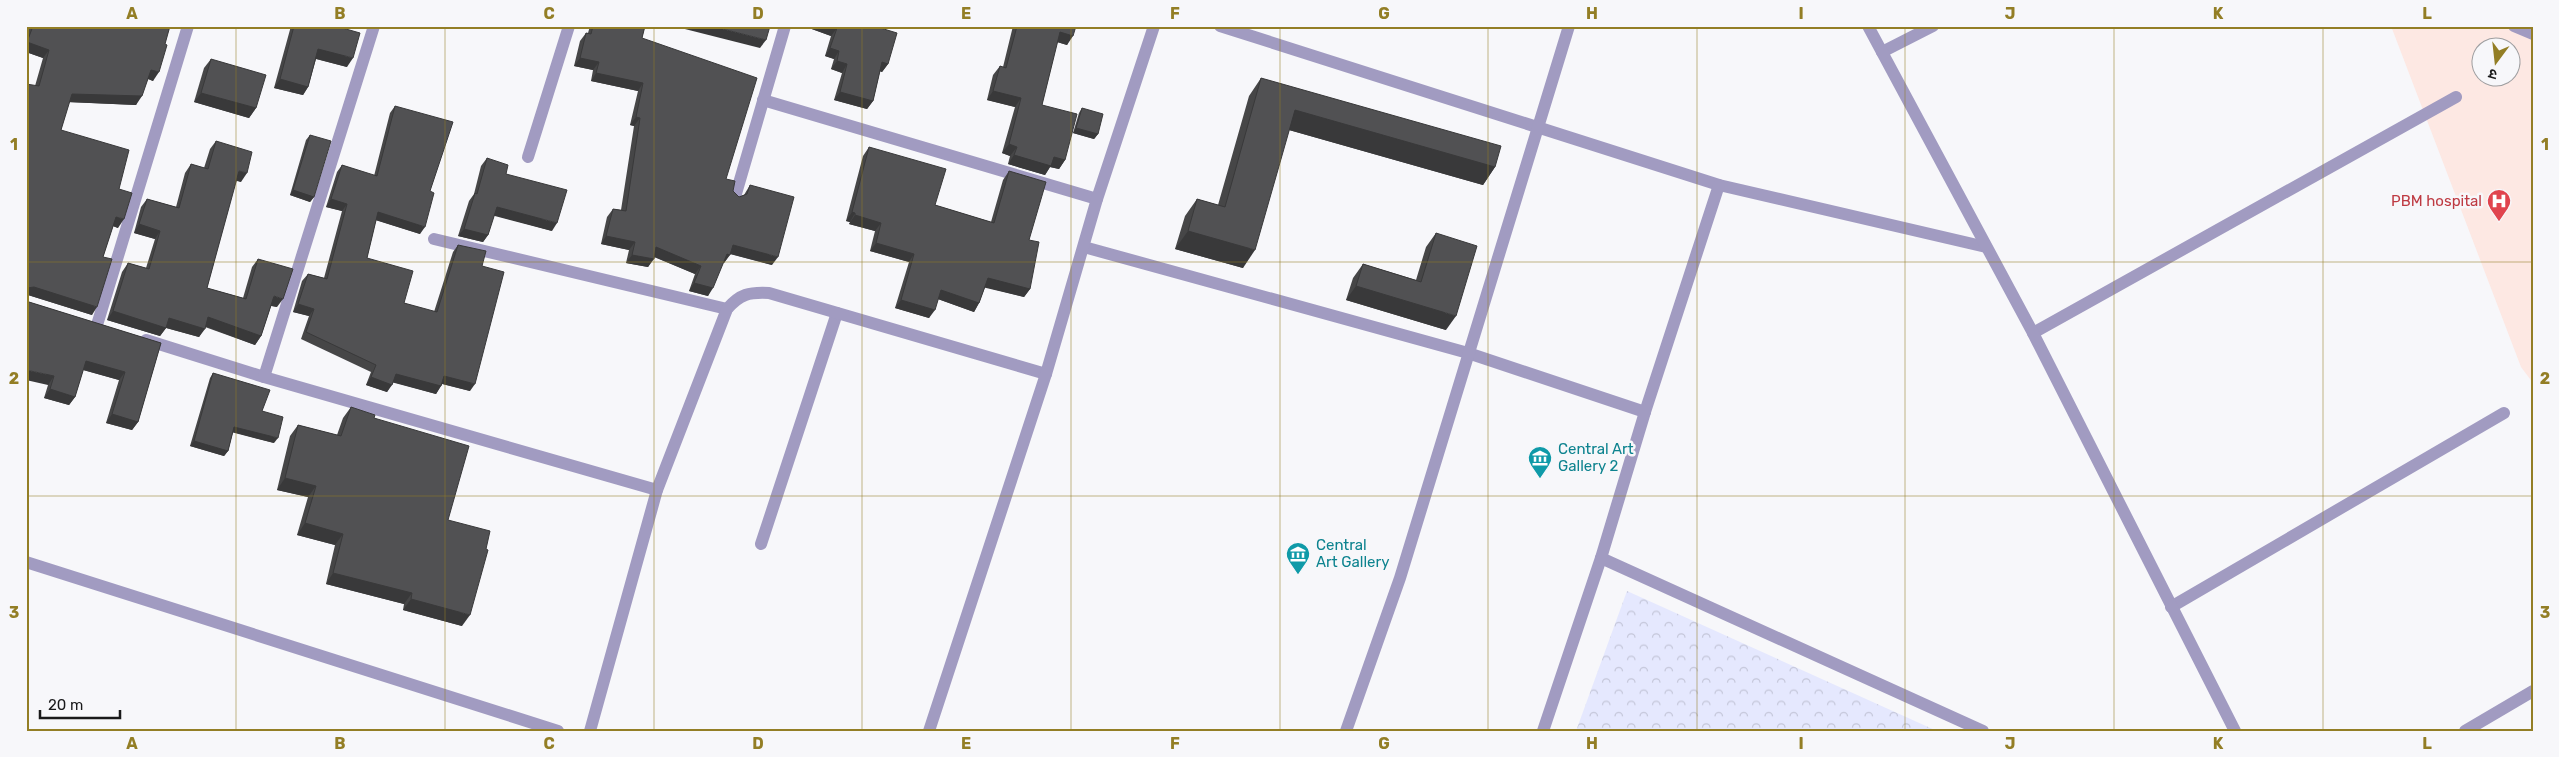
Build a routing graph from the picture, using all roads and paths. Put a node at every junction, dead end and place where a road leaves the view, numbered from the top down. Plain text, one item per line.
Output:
1 (188, 26) edge
2 (374, 26) edge
3 (569, 26) edge
4 (784, 26) edge
5 (1154, 26) edge
6 (1220, 26) edge
7 (1569, 26) edge
8 (1868, 26) edge
9 (1933, 26) edge
10 (2514, 26) edge
11 (2533, 34) edge
12 (1882, 52) junction
13 (2456, 97) dead end
14 (763, 100) junction
15 (1538, 126) junction
16 (528, 158) dead end
17 (1719, 185) junction
18 (735, 197) edge
19 (1098, 200) junction
20 (434, 239) dead end
21 (1084, 247) junction
22 (1986, 247) junction
23 (727, 309) junction
24 (836, 312) junction
25 (97, 325) edge
26 (2033, 333) junction
27 (134, 336) edge
28 (1468, 353) junction
29 (1046, 374) junction
30 (264, 377) junction
31 (1645, 412) junction
32 (2504, 412) dead end
33 (657, 490) junction
34 (762, 544) dead end
35 (1601, 558) junction
36 (26, 562) edge
37 (2171, 607) junction
38 (2533, 691) edge
39 (558, 731) edge
40 (590, 731) edge
41 (929, 731) edge
42 (1346, 731) edge
43 (1543, 731) edge
44 (1983, 731) edge
45 (2235, 731) edge
46 (2465, 731) edge

1 - 25 street
2 - 30 street
3 - 16 street
4 - 14 street
5 - 19 street
6 - 15 street
7 - 15 street
8 - 12 street
9 - 12 street
10 - 11 street
12 - 22 street
13 - 26 street
14 - 18 street
14 - 19 street
15 - 17 street
15 - 28 street
17 - 22 street
17 - 31 street
19 - 21 street
20 - 23 street
21 - 28 street
21 - 29 street
22 - 26 street
23 - 24 street
23 - 33 street
24 - 29 street
24 - 34 street
26 - 37 street
27 - 30 street
28 - 31 street
28 - 42 street
29 - 41 street
30 - 33 street
31 - 35 street
32 - 37 street
33 - 40 street
35 - 43 street
35 - 44 street
36 - 39 street
37 - 45 street
38 - 46 street

